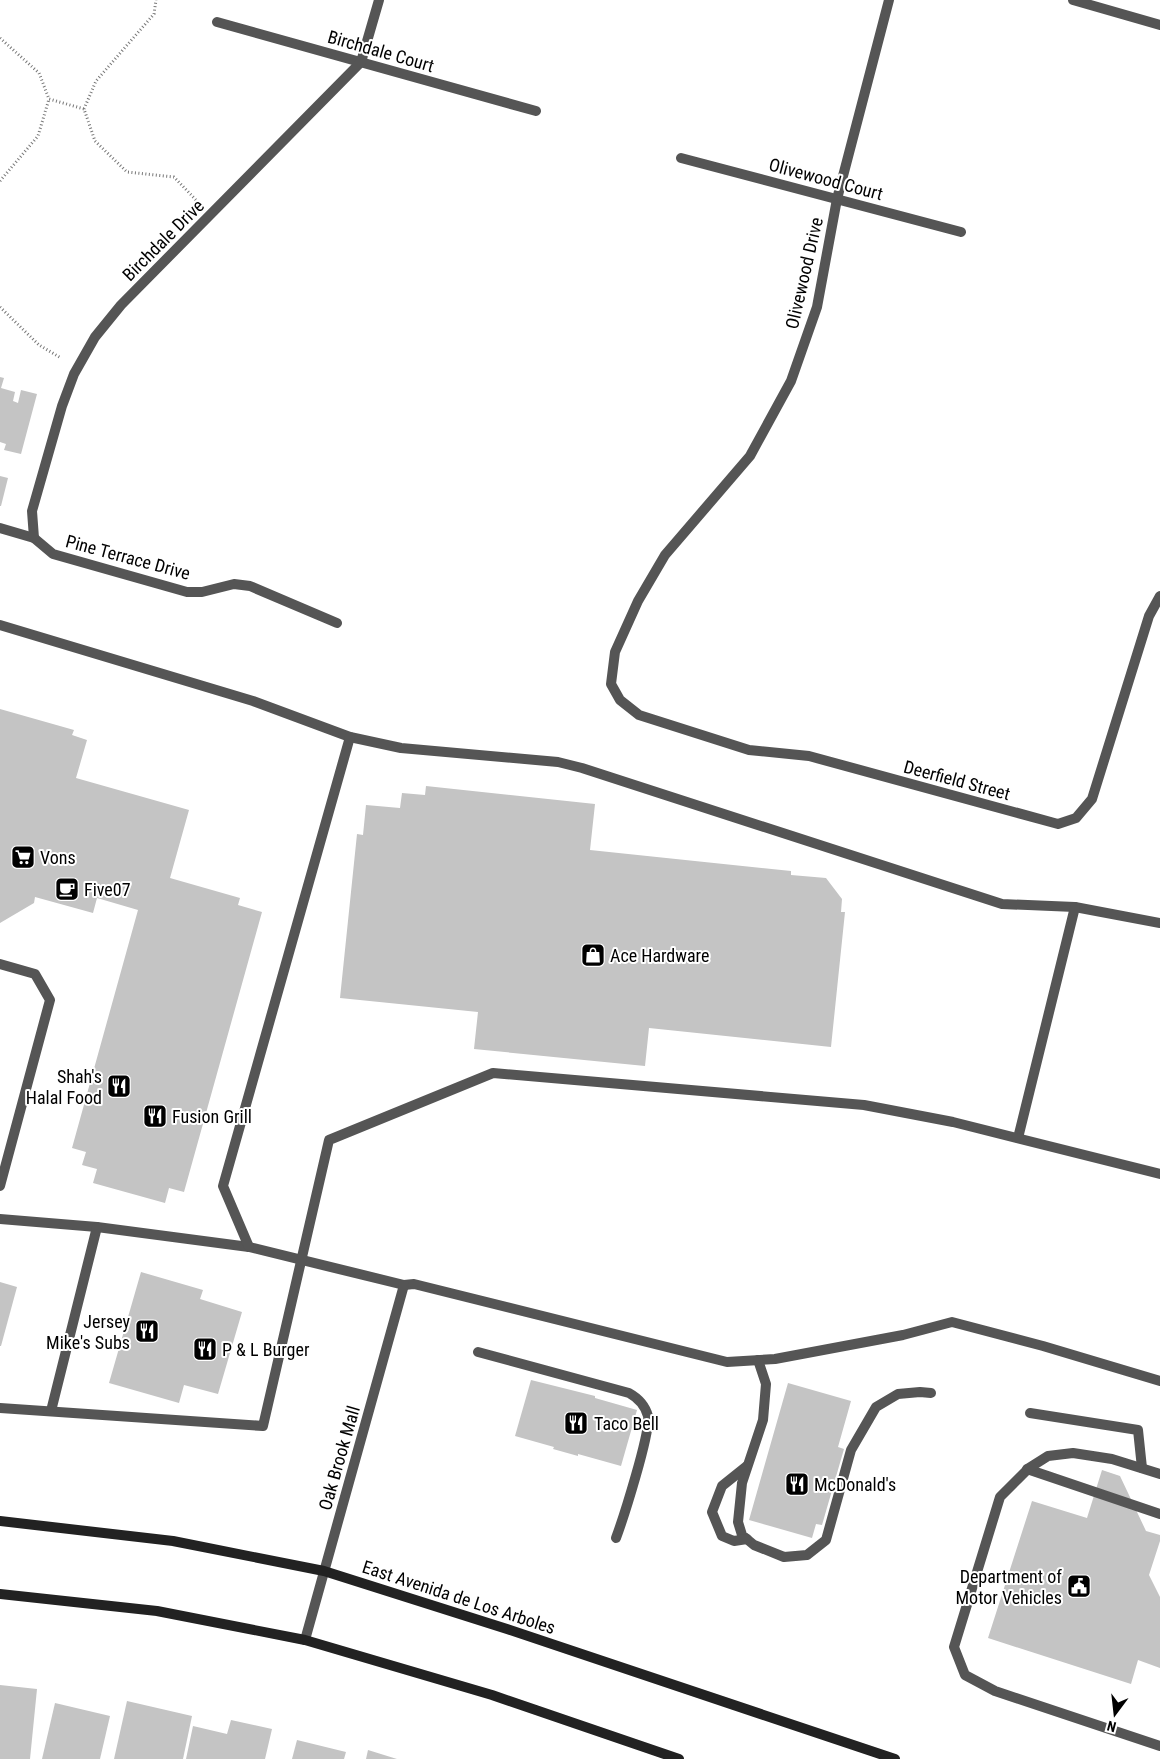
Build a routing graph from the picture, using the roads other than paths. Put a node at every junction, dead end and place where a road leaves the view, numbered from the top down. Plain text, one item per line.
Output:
1 (379, 0) edge
2 (889, 0) edge
3 (1073, 0) edge
4 (217, 22) dead end
5 (1160, 24) edge
6 (361, 62) junction
7 (536, 111) dead end
8 (681, 158) dead end
9 (837, 199) junction
10 (962, 232) dead end
11 (0, 528) edge
12 (34, 538) junction
13 (1160, 596) edge
14 (337, 623) dead end
15 (0, 625) edge
16 (610, 684) joint
17 (350, 737) junction
18 (1074, 907) junction
19 (1160, 923) edge
20 (0, 964) edge
21 (1018, 1138) junction
22 (1160, 1174) edge
23 (0, 1186) edge
24 (0, 1219) edge
25 (97, 1227) junction
26 (249, 1247) junction
27 (302, 1259) junction
28 (404, 1285) junction
29 (478, 1352) dead end
30 (758, 1360) junction
31 (1160, 1381) edge
32 (931, 1393) dead end
33 (0, 1408) edge
34 (51, 1411) junction
35 (1030, 1413) dead end
36 (748, 1465) junction
37 (1142, 1468) junction
38 (1027, 1469) junction
39 (1160, 1474) edge
40 (1160, 1514) edge
41 (0, 1520) edge
42 (616, 1538) dead end
43 (747, 1539) junction
44 (324, 1571) junction
45 (0, 1594) edge
46 (305, 1640) junction
47 (1160, 1746) edge
48 (679, 1759) edge
49 (896, 1759) edge

1 - 6 street, Birchdale Drive
2 - 9 street, Olivewood Drive
3 - 5 street
4 - 6 street, Birchdale Court
6 - 7 street, Birchdale Court
6 - 12 street, Birchdale Drive
8 - 9 street, Olivewood Court
9 - 10 street, Olivewood Court
9 - 16 street, Olivewood Drive
11 - 12 street, Pine Terrace Drive
12 - 14 street, Pine Terrace Drive
13 - 16 street, Deerfield Street
15 - 17 street
17 - 18 street
17 - 26 street
18 - 19 street
18 - 21 street
20 - 23 street
21 - 22 street
21 - 27 street
24 - 25 street
25 - 26 street
25 - 34 street
26 - 27 street
27 - 28 street
27 - 34 street
28 - 30 street
28 - 44 street, Oak Brook Mall
29 - 42 street
30 - 31 street
30 - 36 street
32 - 43 street
33 - 34 street
35 - 37 street
36 - 43 street
36 - 43 street
37 - 38 street
37 - 39 street
38 - 40 street
38 - 47 street
41 - 44 main road, East Avenida de Los Arboles
44 - 46 street, Oak Brook Mall
44 - 49 main road, East Avenida de Los Arboles
45 - 46 main road
46 - 48 main road

